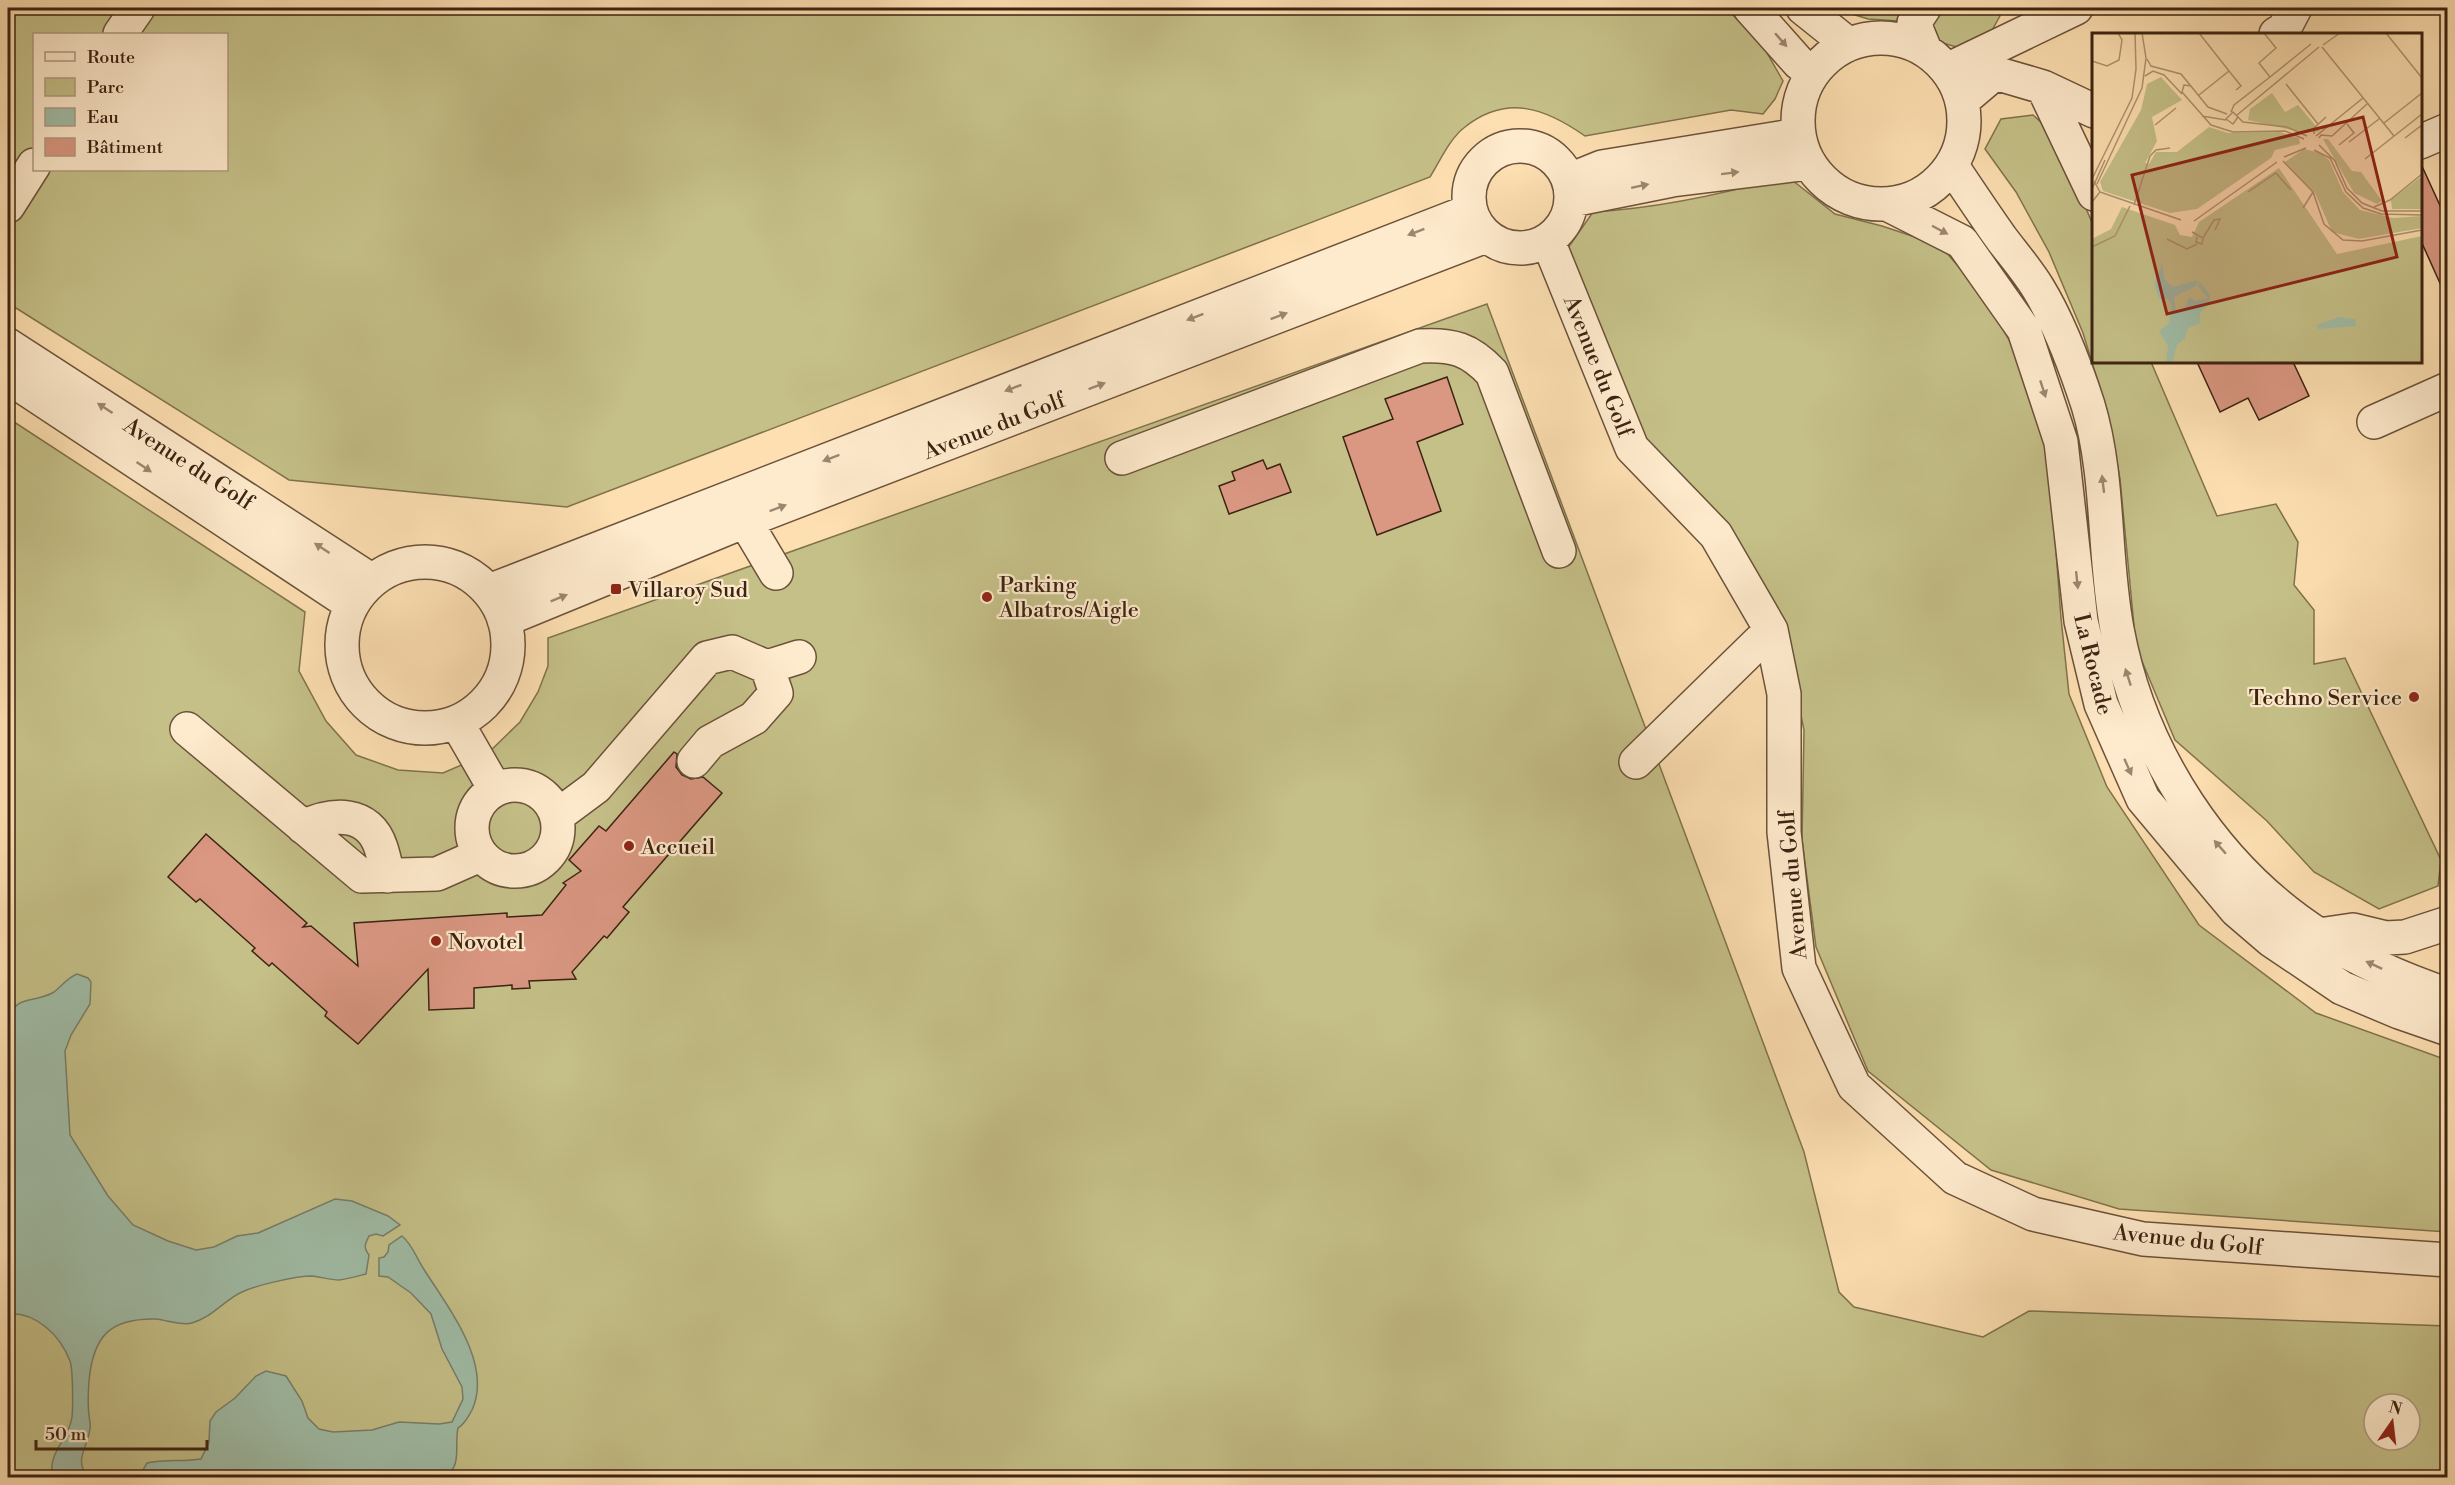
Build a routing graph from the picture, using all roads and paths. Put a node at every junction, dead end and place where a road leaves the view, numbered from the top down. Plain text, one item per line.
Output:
1 (138, 8) edge
2 (1750, 8) edge
3 (1803, 8) edge
4 (1924, 8) edge
5 (2076, 8) edge
6 (121, 33) edge
7 (1848, 44) junction
8 (2035, 44) dead end
9 (1936, 60) junction
10 (1995, 72) junction
11 (1812, 73) junction
12 (2043, 87) junction
13 (1962, 101) junction
14 (2092, 110) edge
15 (2448, 130) edge
16 (2422, 142) edge
17 (1803, 149) junction
18 (1952, 166) junction
19 (33, 167) edge
20 (1571, 190) junction
21 (2092, 190) edge
22 (1887, 204) junction
23 (8, 206) edge
24 (1478, 223) junction
25 (1548, 241) junction
26 (8, 345) edge
27 (8, 377) edge
28 (2448, 389) edge
29 (2374, 422) dead end
30 (1122, 458) dead end
31 (745, 521) junction
32 (1559, 551) dead end
33 (776, 573) dead end
34 (489, 591) junction
35 (361, 592) junction
36 (504, 620) junction
37 (1771, 630) junction
38 (799, 657) dead end
39 (766, 667) junction
40 (457, 723) junction
41 (187, 729) dead end
42 (694, 761) dead end
43 (1636, 762) dead end
44 (495, 789) junction
45 (557, 816) junction
46 (480, 855) junction
47 (2446, 923) edge
48 (2319, 935) junction
49 (2432, 996) edge
50 (2448, 1029) edge
51 (2448, 1260) edge

1 - 6 street
2 -> 11 street
3 - 7 street
4 - 9 street
5 - 9 street
7 - 9 street
7 - 11 street
8 - 10 street
9 - 13 street
10 - 12 street
10 - 13 street
11 - 17 street
12 - 14 street
12 - 21 street
13 - 18 street
15 - 16 street
17 - 20 street
17 - 22 street
18 - 22 street
48 -> 18 street, La Rocade
19 - 23 street
20 - 24 street
20 - 25 street
22 -> 49 street, La Rocade
24 - 25 street
31 -> 24 street, Avenue du Golf
24 -> 34 street, Avenue du Golf
25 - 37 street, Avenue du Golf
35 -> 26 street, Avenue du Golf
27 -> 35 street, Avenue du Golf
28 - 29 street
30 - 32 street
31 - 33 street
36 -> 31 street, Avenue du Golf
34 - 35 street
34 - 36 street
35 - 40 street
36 - 40 street
37 - 43 street
37 - 51 street, Avenue du Golf
38 - 39 street
39 - 42 street
39 - 45 street
40 - 44 street
41 - 46 street
44 - 45 street
44 - 46 street
45 - 46 street
47 - 48 street
47 - 49 street
49 -> 48 street, La Rocade
49 - 50 street, La Rocade

